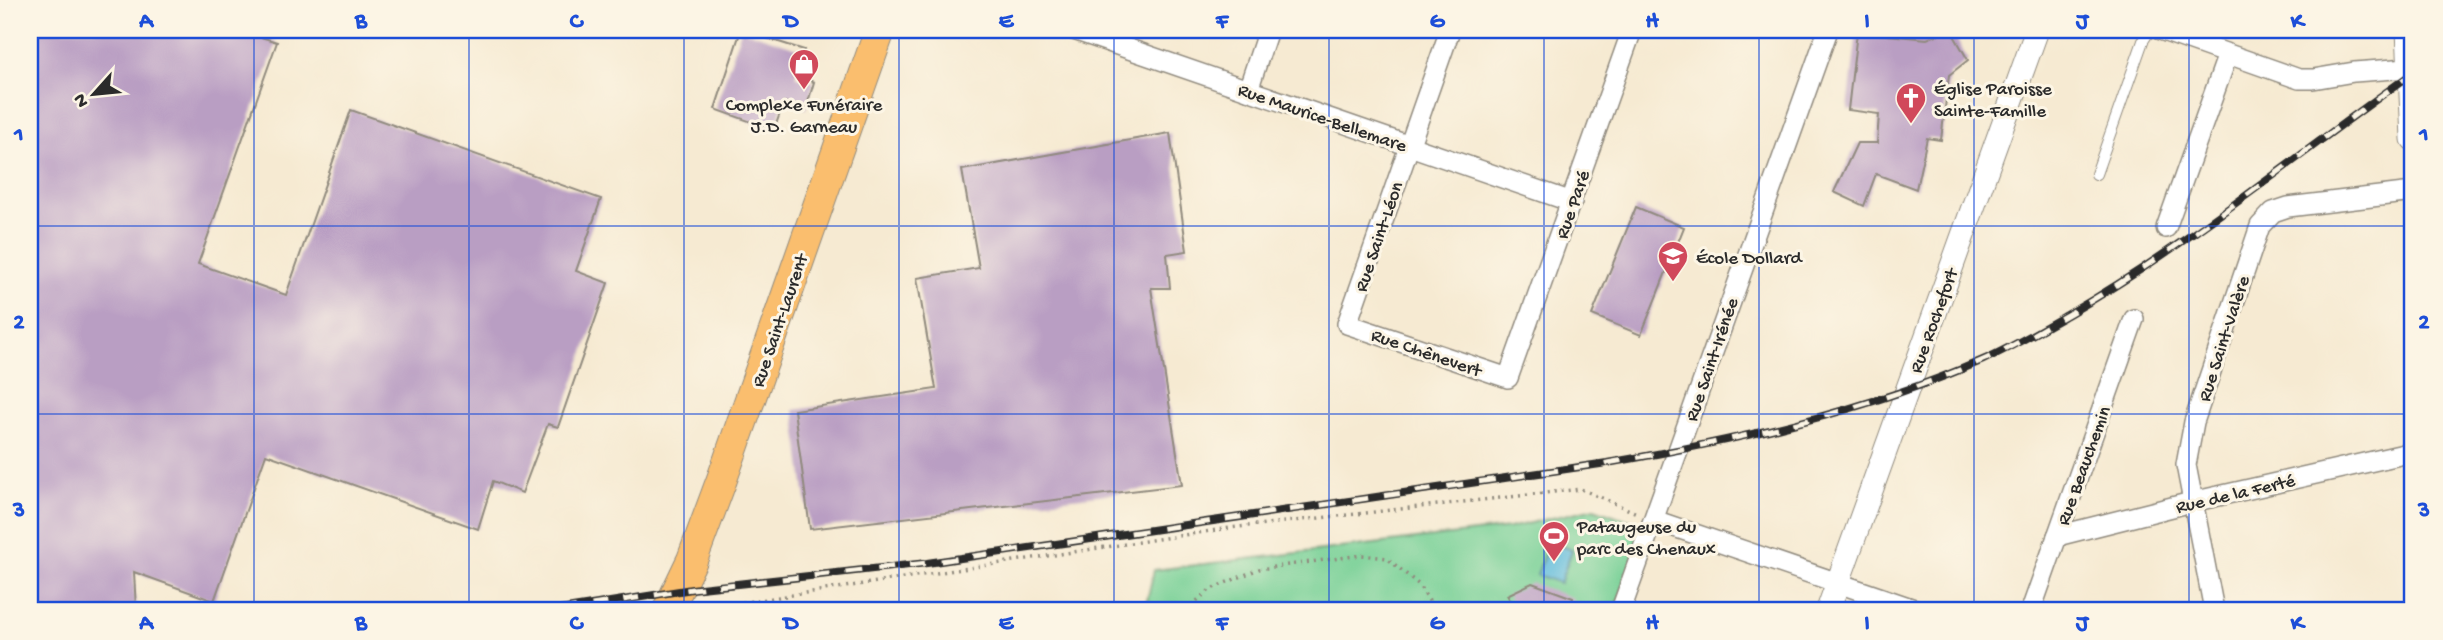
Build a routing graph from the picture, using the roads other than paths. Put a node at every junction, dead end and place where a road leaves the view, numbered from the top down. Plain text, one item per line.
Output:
1 (880, 30) edge
2 (1073, 30) edge
3 (1269, 30) edge
4 (1450, 30) edge
5 (1632, 30) edge
6 (1828, 30) edge
7 (2037, 30) edge
8 (2150, 30) edge
9 (2160, 30) edge
10 (2408, 30) edge
11 (2228, 54) junction
12 (2408, 68) junction
13 (1248, 90) junction
14 (2413, 112) edge
15 (2413, 139) edge
16 (1409, 146) junction
17 (2096, 174) dead end
18 (2413, 192) edge
19 (1572, 202) junction
20 (2166, 228) dead end
21 (2134, 319) dead end
22 (1347, 324) joint
23 (1508, 378) joint
24 (2413, 452) edge
25 (2192, 502) junction
26 (1654, 520) junction
27 (2057, 536) junction
28 (1838, 583) junction
29 (678, 610) edge
30 (1621, 610) edge
31 (1828, 610) edge
32 (1917, 610) edge
33 (2031, 610) edge
34 (2214, 610) edge

1 - 29 main road, Rue Saint-Laurent
2 - 13 street, Rue Maurice-Bellemare
3 - 13 street
4 - 16 street, Rue Saint-Léon
5 - 19 street, Rue Paré
6 - 26 street, Rue Saint-Irénée
7 - 28 street, Rue Rochefort
8 - 17 lane
9 - 11 street
10 - 12 street
11 - 12 street
11 - 20 street
12 - 14 street
13 - 16 street, Rue Maurice-Bellemare
14 - 15 street
16 - 19 street, Rue Maurice-Bellemare
16 - 22 street, Rue Saint-Léon
18 - 25 street, Rue Saint-Valère
19 - 23 street, Rue Paré
21 - 27 street, Rue Beauchemin
22 - 23 street, Rue Chênevert
24 - 25 street, Rue de la Ferté
25 - 27 street, Rue de la Ferté
25 - 34 street, Rue Saint-Valère
26 - 28 street
26 - 30 street, Rue Saint-Irénée
27 - 33 street, Rue Beauchemin
28 - 31 street, Rue Rochefort
28 - 32 street

